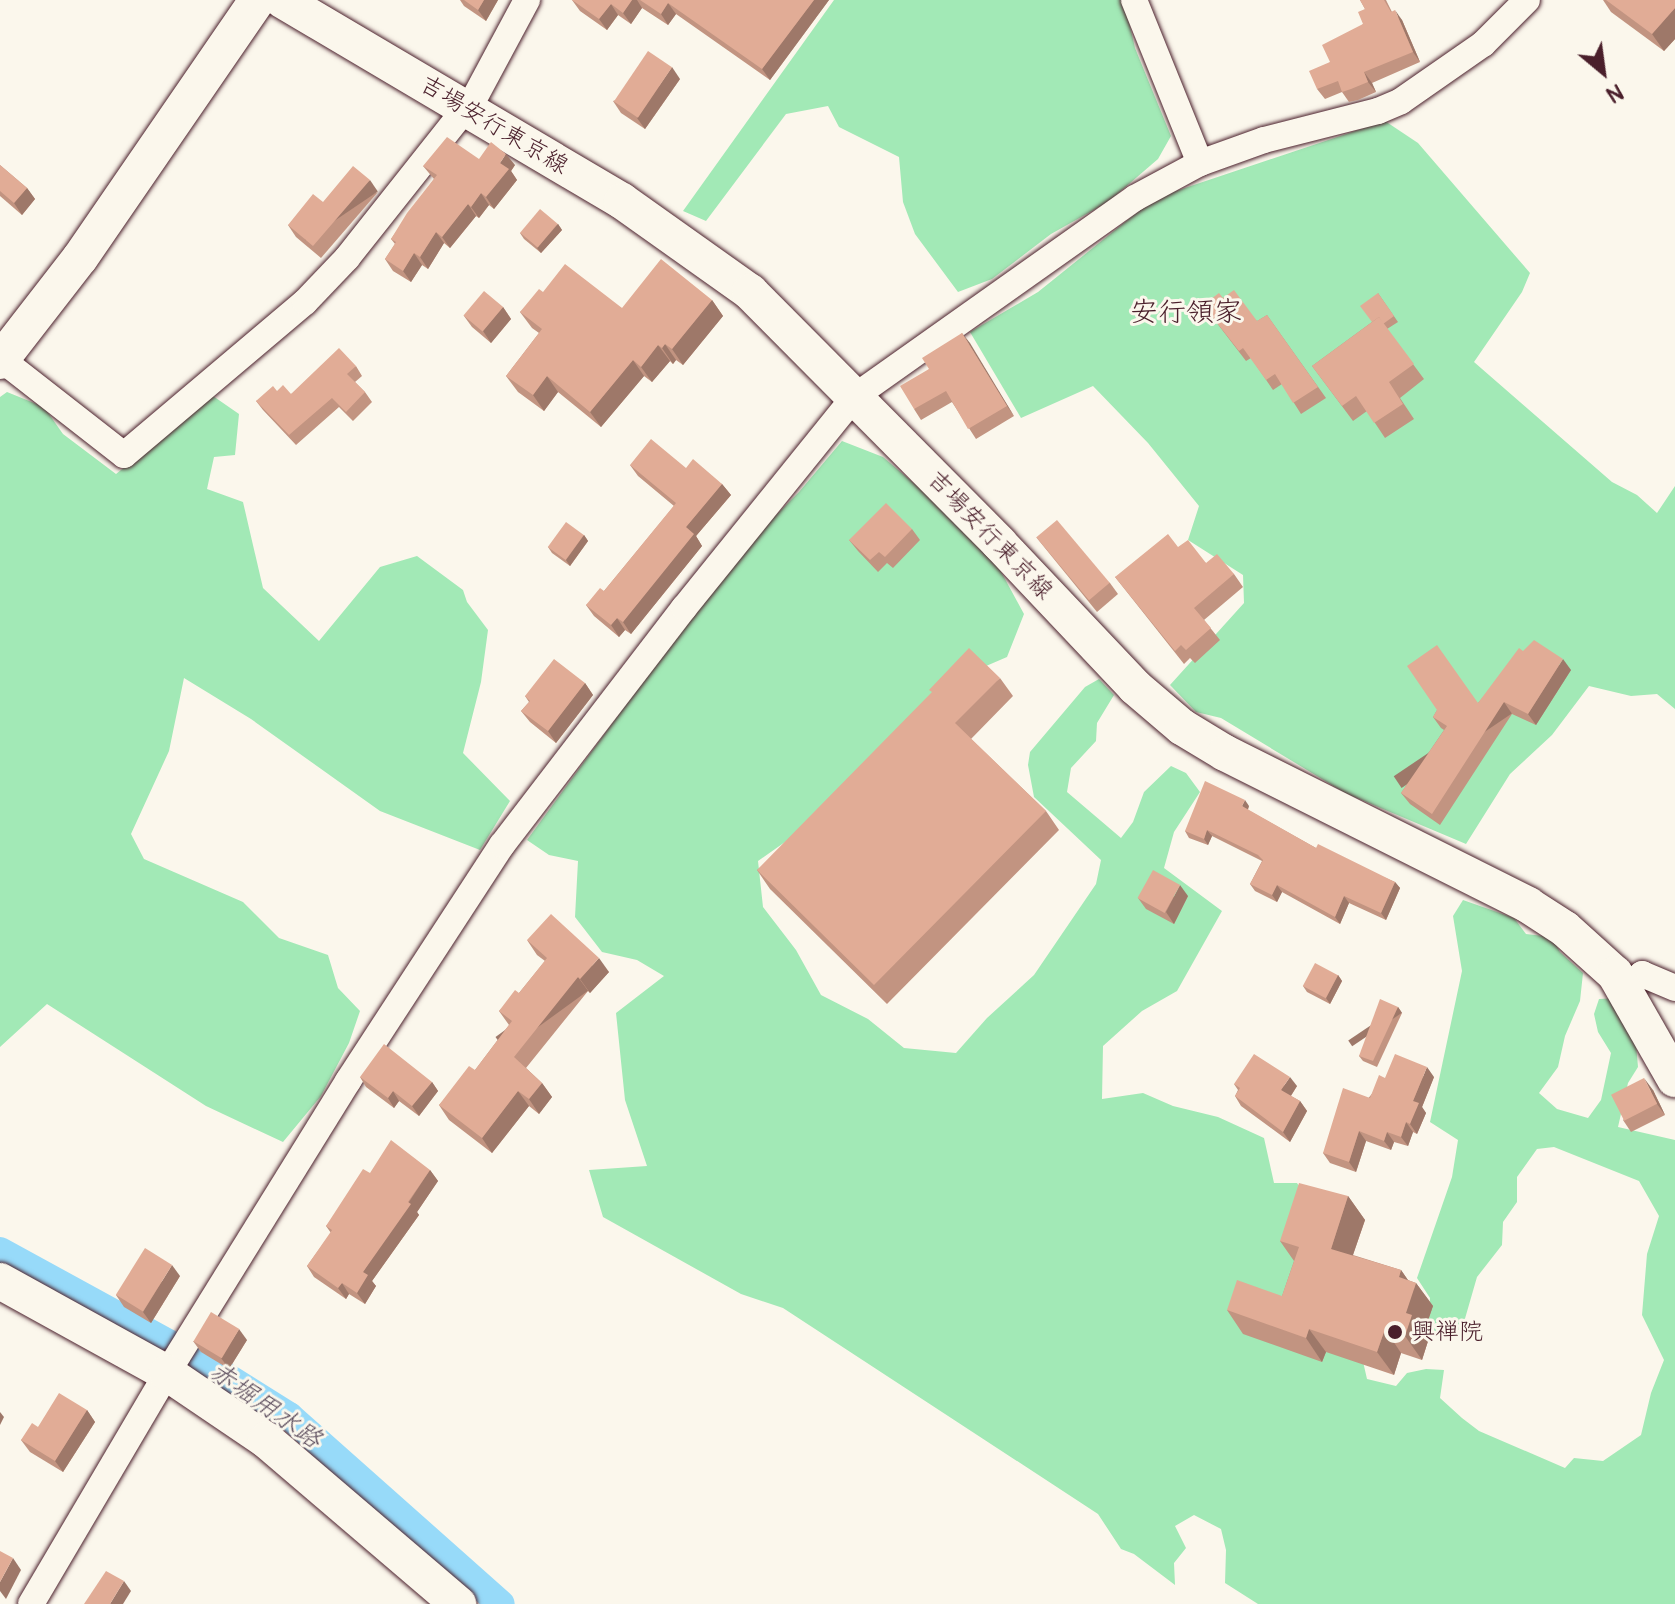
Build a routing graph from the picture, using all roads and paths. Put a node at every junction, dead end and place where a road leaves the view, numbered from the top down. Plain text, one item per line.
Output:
1 (257, 0) edge
2 (282, 0) edge
3 (527, 0) edge
4 (1134, 0) edge
5 (1527, 0) edge
6 (467, 109) junction
7 (1200, 163) junction
8 (1, 360) edge
9 (854, 397) junction
10 (1675, 988) edge
11 (1625, 989) junction
12 (1675, 1079) edge
13 (0, 1281) edge
14 (167, 1373) junction
15 (443, 1599) edge
16 (31, 1604) edge

1 - 8 main road
2 - 6 main road, 吉場安行東京線
3 - 6 street
4 - 7 street
5 - 7 street
6 - 8 street
6 - 9 main road, 吉場安行東京線
7 - 9 street
9 - 11 main road, 吉場安行東京線
9 - 14 street
10 - 11 street
11 - 12 main road, 吉場安行東京線
13 - 14 main road
14 - 15 main road
14 - 16 street

